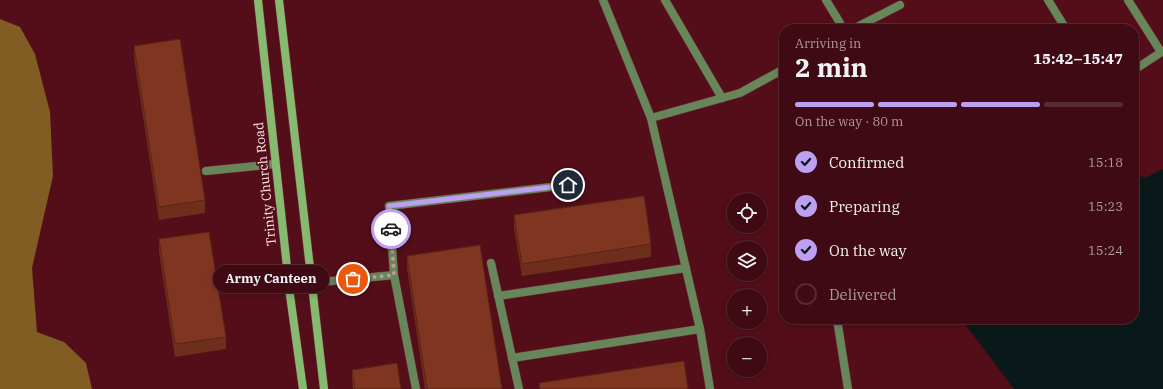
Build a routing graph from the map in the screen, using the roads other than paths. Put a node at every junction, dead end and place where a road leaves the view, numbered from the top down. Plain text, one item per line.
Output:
1 (258, 0) edge
2 (279, 0) edge
3 (603, 0) edge
4 (665, 0) edge
5 (826, 0) edge
6 (1048, 0) edge
7 (1128, 0) edge
8 (900, 5) dead end
9 (840, 24) edge
10 (863, 24) edge
11 (1063, 24) edge
12 (1162, 52) edge
13 (1139, 67) edge
14 (779, 72) edge
15 (722, 98) junction
16 (651, 118) junction
17 (275, 164) junction
18 (206, 171) dead end
19 (568, 185) dead end
20 (491, 263) dead end
21 (686, 268) junction
22 (394, 275) junction
23 (311, 283) junction
24 (498, 296) junction
25 (838, 324) edge
26 (700, 329) junction
27 (512, 358) junction
28 (303, 389) edge
29 (324, 389) edge
30 (416, 389) edge
31 (519, 389) edge
32 (710, 389) edge
33 (848, 389) edge

1 - 17 main road, Trinity Church Road
2 - 23 main road
3 - 16 lane
4 - 15 lane
5 - 9 lane
6 - 11 lane
7 - 12 lane
8 - 10 lane
12 - 13 lane
14 - 15 lane
15 - 16 lane
16 - 21 lane
17 - 18 lane
17 - 28 main road, Trinity Church Road
19 - 22 lane
20 - 24 lane
21 - 24 lane
21 - 26 lane
22 - 23 lane
22 - 30 lane
23 - 29 main road
24 - 27 lane
25 - 33 lane
26 - 27 lane
26 - 32 lane
27 - 31 lane

